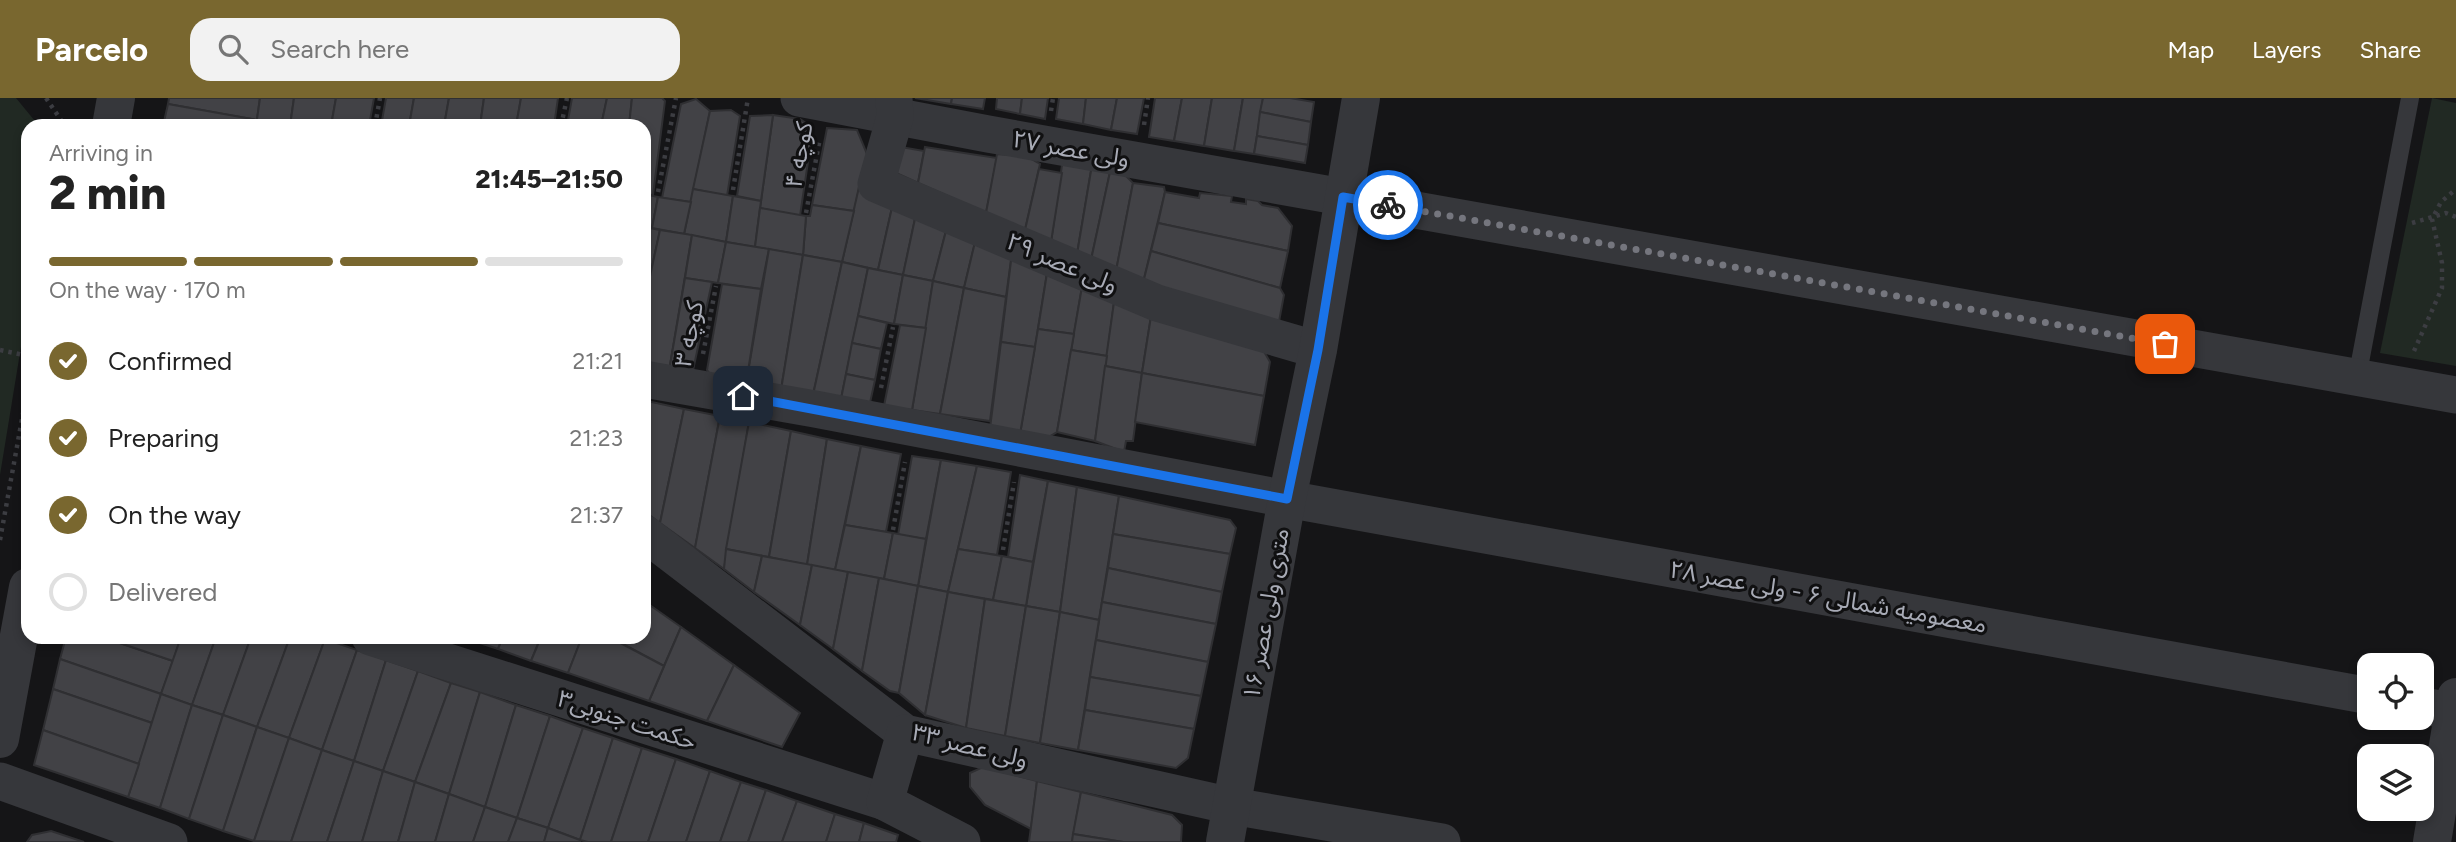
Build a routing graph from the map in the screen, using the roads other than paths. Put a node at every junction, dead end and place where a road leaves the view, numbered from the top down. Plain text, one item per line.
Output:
1 (1361, 98) edge
2 (2410, 98) edge
3 (813, 101) edge
4 (895, 107) edge
5 (1343, 197) junction
6 (1318, 350) junction
7 (2357, 378) junction
8 (651, 380) edge
9 (2456, 395) edge
10 (1287, 499) junction
11 (651, 538) edge
12 (21, 625) edge
13 (392, 644) edge
14 (2357, 694) edge
15 (2444, 704) edge
16 (905, 733) junction
17 (0, 739) edge
18 (0, 781) edge
19 (885, 802) junction
20 (1228, 824) edge
21 (169, 842) edge
22 (962, 842) edge
23 (1442, 842) edge
24 (2432, 842) edge

1 - 5 street, ۱۶ متری ولی عصر
2 - 7 lane
3 - 4 street, ولی عصر ۲۷
4 - 5 street, ولی عصر ۲۷
4 - 6 street, ولی عصر ۲۹
5 - 6 street, ۱۶ متری ولی عصر
5 - 7 street, ولی عصر ۲۷
6 - 10 street, ۱۶ متری ولی عصر
7 - 9 street, ولی عصر ۲۷
8 - 10 street, معصومیه شمالی ۶ - ولی عصر ۲۸
10 - 14 street, معصومیه شمالی ۶ - ولی عصر ۲۸
10 - 20 street, ۱۶ متری ولی عصر
11 - 16 street, ولی عصر ۳۳
12 - 17 street
13 - 19 street, حکمت جنوبی۳
15 - 24 street
16 - 19 street
16 - 20 street, ولی عصر ۳۳
18 - 21 street
19 - 22 street, حکمت جنوبی۳
20 - 23 street, ولی عصر ۳۳

